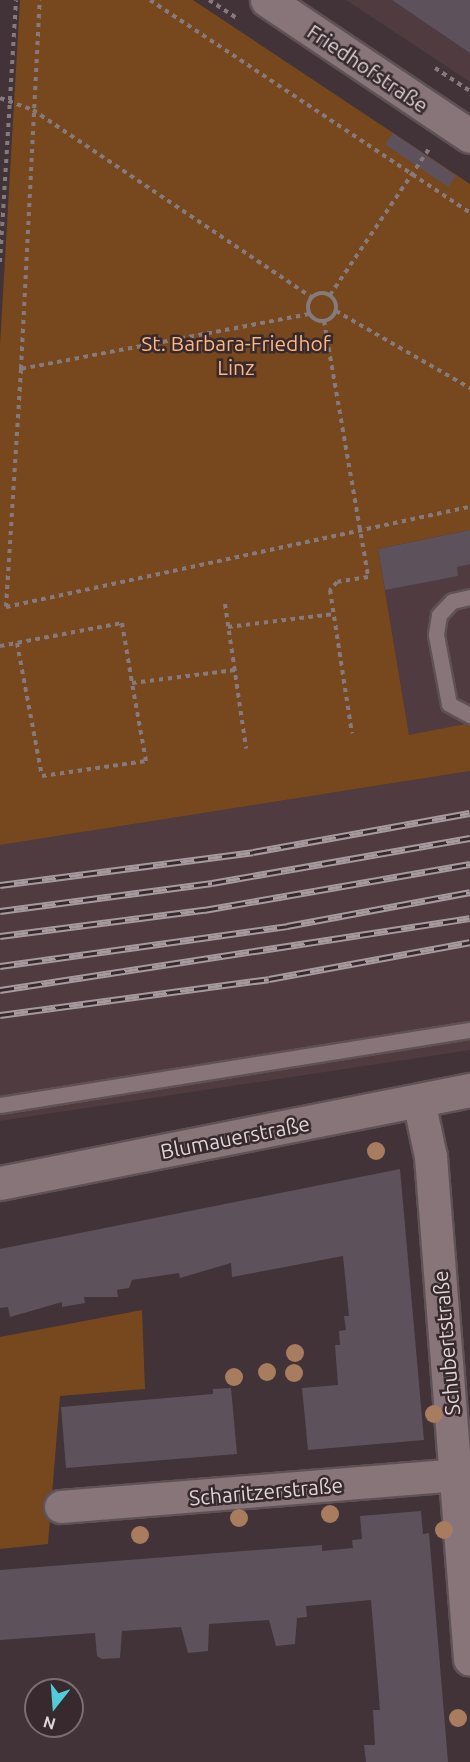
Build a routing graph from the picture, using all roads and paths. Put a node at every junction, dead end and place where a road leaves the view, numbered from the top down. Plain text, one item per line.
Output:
1 (16, 0) edge
2 (40, 0) edge
3 (150, 0) edge
4 (267, 0) edge
5 (0, 98) edge
6 (10, 99) junction
7 (33, 110) junction
8 (470, 136) edge
9 (431, 147) dead end
10 (413, 174) junction
11 (470, 213) edge
12 (0, 262) edge
13 (330, 295) junction
14 (311, 297) junction
15 (336, 311) junction
16 (309, 314) junction
17 (324, 321) junction
18 (21, 369) junction
19 (470, 388) edge
20 (470, 507) edge
21 (360, 531) junction
22 (470, 597) edge
23 (225, 604) dead end
24 (334, 614) junction
25 (228, 627) junction
26 (17, 643) junction
27 (0, 646) edge
28 (235, 670) junction
29 (132, 683) junction
30 (470, 715) edge
31 (352, 732) dead end
32 (246, 748) dead end
33 (470, 1030) edge
34 (470, 1090) edge
35 (419, 1101) junction
36 (0, 1105) edge
37 (0, 1183) edge
38 (463, 1475) edge
39 (61, 1507) dead end
40 (470, 1659) edge

1 - 6 path
2 - 7 path
3 - 10 path
4 - 8 main road, Friedhofstraße
5 - 6 path
6 - 7 path
6 - 12 path
7 - 14 path
7 - 18 path
9 - 10 path
10 - 11 path
10 - 13 path
13 - 14 path
13 - 15 path
14 - 16 path
15 - 17 path
15 - 19 path
16 - 17 path
16 - 18 path
17 - 21 path
18 - 21 path
20 - 21 path
21 - 24 path
22 - 30 lane
23 - 25 path
24 - 25 path
24 - 31 path
25 - 28 path
26 - 27 path
26 - 29 path
26 - 29 path
28 - 29 path
28 - 32 path
33 - 36 lane
34 - 35 main road, Blumauerstraße
35 - 37 main road, Blumauerstraße
35 - 38 street, Schubertstraße
38 - 39 street, Scharitzerstraße
38 - 40 street, Schubertstraße

